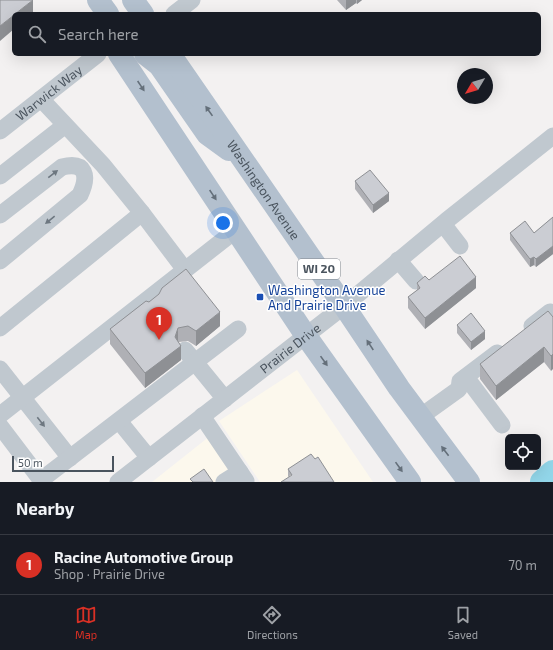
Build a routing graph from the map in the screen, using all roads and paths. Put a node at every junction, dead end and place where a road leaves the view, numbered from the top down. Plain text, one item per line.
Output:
1 (82, 0) edge
2 (98, 0) edge
3 (133, 0) edge
4 (192, 0) edge
5 (91, 12) edge
6 (107, 12) edge
7 (141, 12) edge
8 (177, 12) edge
9 (95, 56) edge
10 (120, 56) edge
11 (148, 56) edge
12 (171, 56) edge
13 (41, 99) junction
14 (64, 126) junction
15 (0, 131) edge
16 (553, 136) edge
17 (244, 161) junction
18 (0, 176) edge
19 (142, 213) junction
20 (0, 215) edge
21 (443, 224) junction
22 (236, 230) junction
23 (460, 246) dead end
24 (398, 260) junction
25 (0, 261) edge
26 (185, 270) junction
27 (416, 281) dead end
28 (344, 306) junction
29 (553, 317) edge
30 (0, 328) edge
31 (238, 329) dead end
32 (306, 336) junction
33 (190, 356) junction
34 (0, 369) edge
35 (466, 377) junction
36 (22, 397) junction
37 (225, 399) junction
38 (0, 415) edge
39 (202, 416) junction
40 (420, 417) junction
41 (119, 420) junction
42 (502, 425) dead end
43 (0, 426) edge
44 (70, 458) junction
45 (149, 458) junction
46 (243, 476) edge
47 (118, 482) edge
48 (224, 482) edge
49 (410, 482) edge
50 (469, 482) edge

1 - 5 main road
2 - 6 main road
3 - 7 main road
4 - 8 street
9 - 13 street, Warwick Way
10 -> 22 main road
11 - 17 main road
17 -> 12 main road, Washington Avenue / WI 20
13 - 14 street
13 - 15 street, Warwick Way
14 - 18 street
14 - 19 street
16 - 21 street, Prairie Drive
17 - 28 main road, Washington Avenue / WI 20
19 - 26 street
19 - 30 street
20 -> 25 street
21 - 23 street
21 - 24 street, Prairie Drive
22 - 26 street
22 - 32 main road
24 - 27 street
24 - 28 street, Prairie Drive
26 - 36 street
28 - 32 street, Prairie Drive
40 -> 28 main road, Washington Avenue / WI 20
29 - 35 street
31 - 33 street
32 - 37 street, Prairie Drive
32 -> 49 main road
33 - 37 street
33 - 41 street
34 - 36 street
35 - 40 street
35 - 42 street
36 - 38 street
36 -> 44 street
37 - 39 street, Prairie Drive
39 - 45 street, Prairie Drive
39 - 46 street
50 -> 40 main road, Washington Avenue / WI 20
41 - 44 street
41 - 45 street
43 - 44 street
45 - 47 street, Prairie Drive
46 - 48 street

